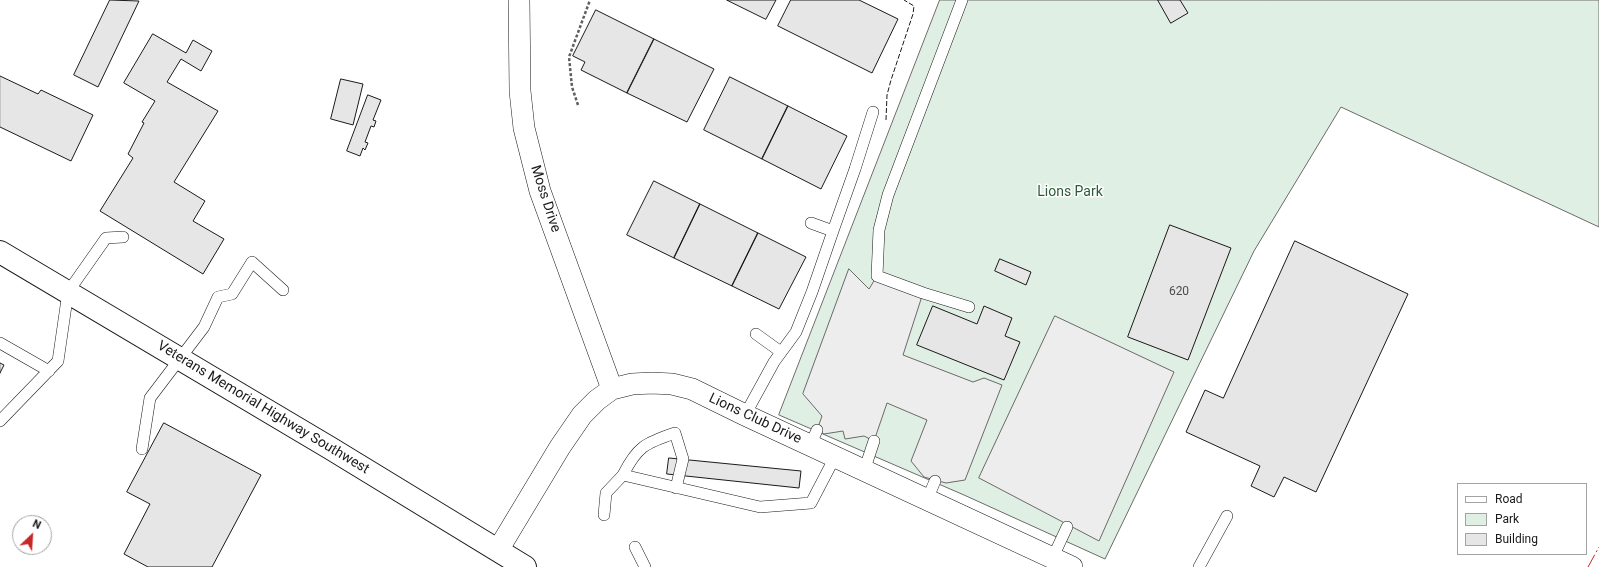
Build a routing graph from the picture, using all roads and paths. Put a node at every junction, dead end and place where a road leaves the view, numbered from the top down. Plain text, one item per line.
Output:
1 (519, 0) edge
2 (590, 0) edge
3 (962, 0) edge
4 (578, 105) dead end
5 (873, 112) dead end
6 (811, 223) dead end
7 (833, 231) junction
8 (123, 237) dead end
9 (0, 252) edge
10 (284, 290) dead end
11 (68, 292) junction
12 (969, 307) dead end
13 (756, 334) dead end
14 (0, 343) edge
15 (781, 352) junction
16 (181, 359) junction
17 (48, 371) junction
18 (612, 389) junction
19 (745, 415) junction
20 (0, 421) edge
21 (874, 441) dead end
22 (142, 448) dead end
23 (835, 457) junction
24 (864, 471) junction
25 (623, 475) junction
26 (935, 481) dead end
27 (676, 488) junction
28 (927, 500) junction
29 (604, 515) dead end
30 (1227, 516) dead end
31 (1067, 527) dead end
32 (635, 547) dead end
33 (498, 550) junction
34 (1053, 557) junction
35 (524, 567) edge
36 (644, 567) edge
37 (1072, 567) edge
38 (1199, 567) edge

1 - 18 street, Moss Drive
2 - 4 path
3 - 12 lane
5 - 7 lane
6 - 7 lane
7 - 15 lane
8 - 11 lane
9 - 11 main road, Veterans Memorial Highway Southwest
10 - 16 lane
11 - 16 main road, Veterans Memorial Highway Southwest
11 - 17 lane
13 - 15 lane
14 - 17 lane
15 - 19 lane
16 - 22 lane
16 - 33 main road, Veterans Memorial Highway Southwest
17 - 20 lane
18 - 19 street, Lions Club Drive
18 - 33 street, Lions Club Drive
19 - 23 street, Lions Club Drive
21 - 24 lane
23 - 24 street, Lions Club Drive
23 - 27 lane
24 - 28 street, Lions Club Drive
25 - 27 lane
25 - 27 lane
25 - 29 lane
26 - 28 lane
28 - 34 street, Lions Club Drive
30 - 38 lane
31 - 34 lane
32 - 36 lane
33 - 35 main road, Veterans Memorial Highway Southwest
34 - 37 street, Lions Club Drive

